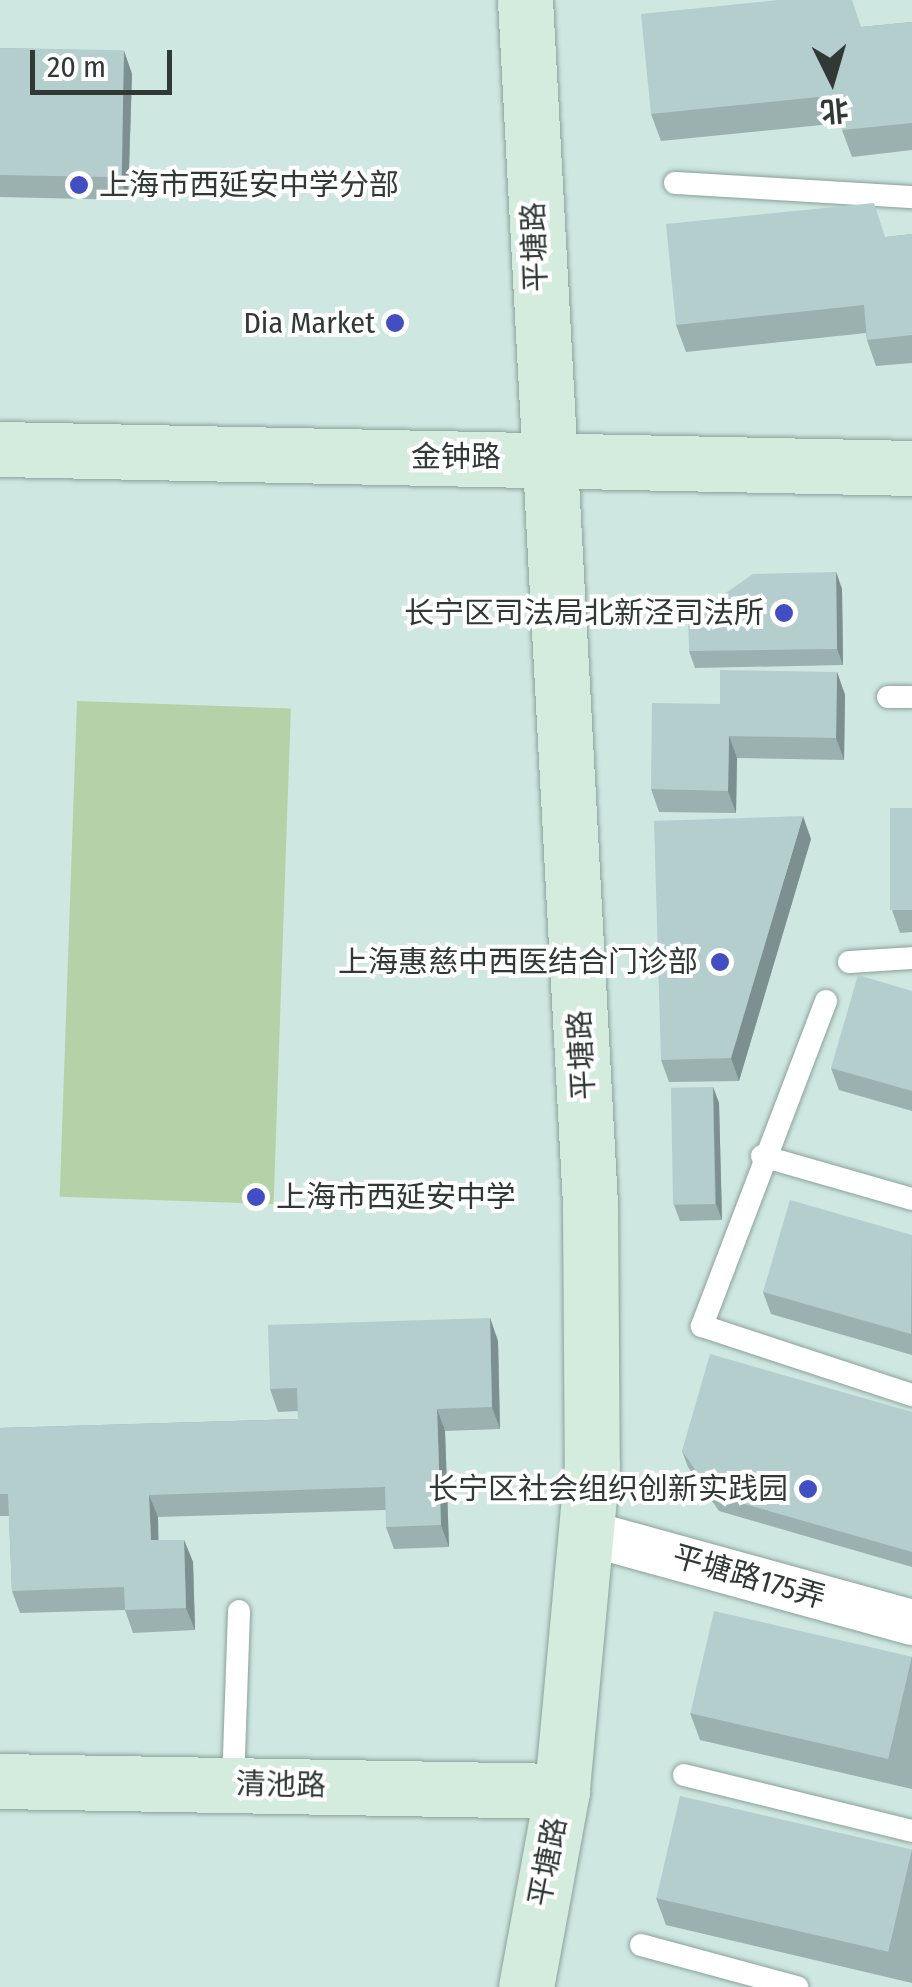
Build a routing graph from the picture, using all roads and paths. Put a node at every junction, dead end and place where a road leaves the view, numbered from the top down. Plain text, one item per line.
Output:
1 (525, 0) edge
2 (676, 183) dead end
3 (912, 197) edge
4 (0, 449) edge
5 (548, 457) junction
6 (912, 468) edge
7 (888, 697) dead end
8 (912, 697) edge
9 (912, 958) edge
10 (849, 962) dead end
11 (826, 1000) dead end
12 (762, 1156) junction
13 (912, 1199) edge
14 (912, 1395) edge
15 (586, 1532) junction
16 (239, 1611) dead end
17 (912, 1622) edge
18 (684, 1775) dead end
19 (0, 1781) edge
20 (233, 1784) junction
21 (562, 1790) junction
22 (912, 1831) edge
23 (640, 1945) dead end
24 (526, 1987) edge
25 (797, 1987) edge

1 - 5 street, 平塘路
2 - 3 lane
4 - 5 street, 金钟路
5 - 6 street, 金钟路
5 - 15 street, 平塘路
7 - 8 lane
9 - 10 lane
11 - 12 lane
12 - 13 lane
12 - 14 lane
15 - 17 street, 平塘路175弄
15 - 21 street, 平塘路
16 - 20 lane
18 - 22 lane
19 - 20 street, 清池路
20 - 21 street, 清池路
21 - 24 street, 平塘路
23 - 25 lane

